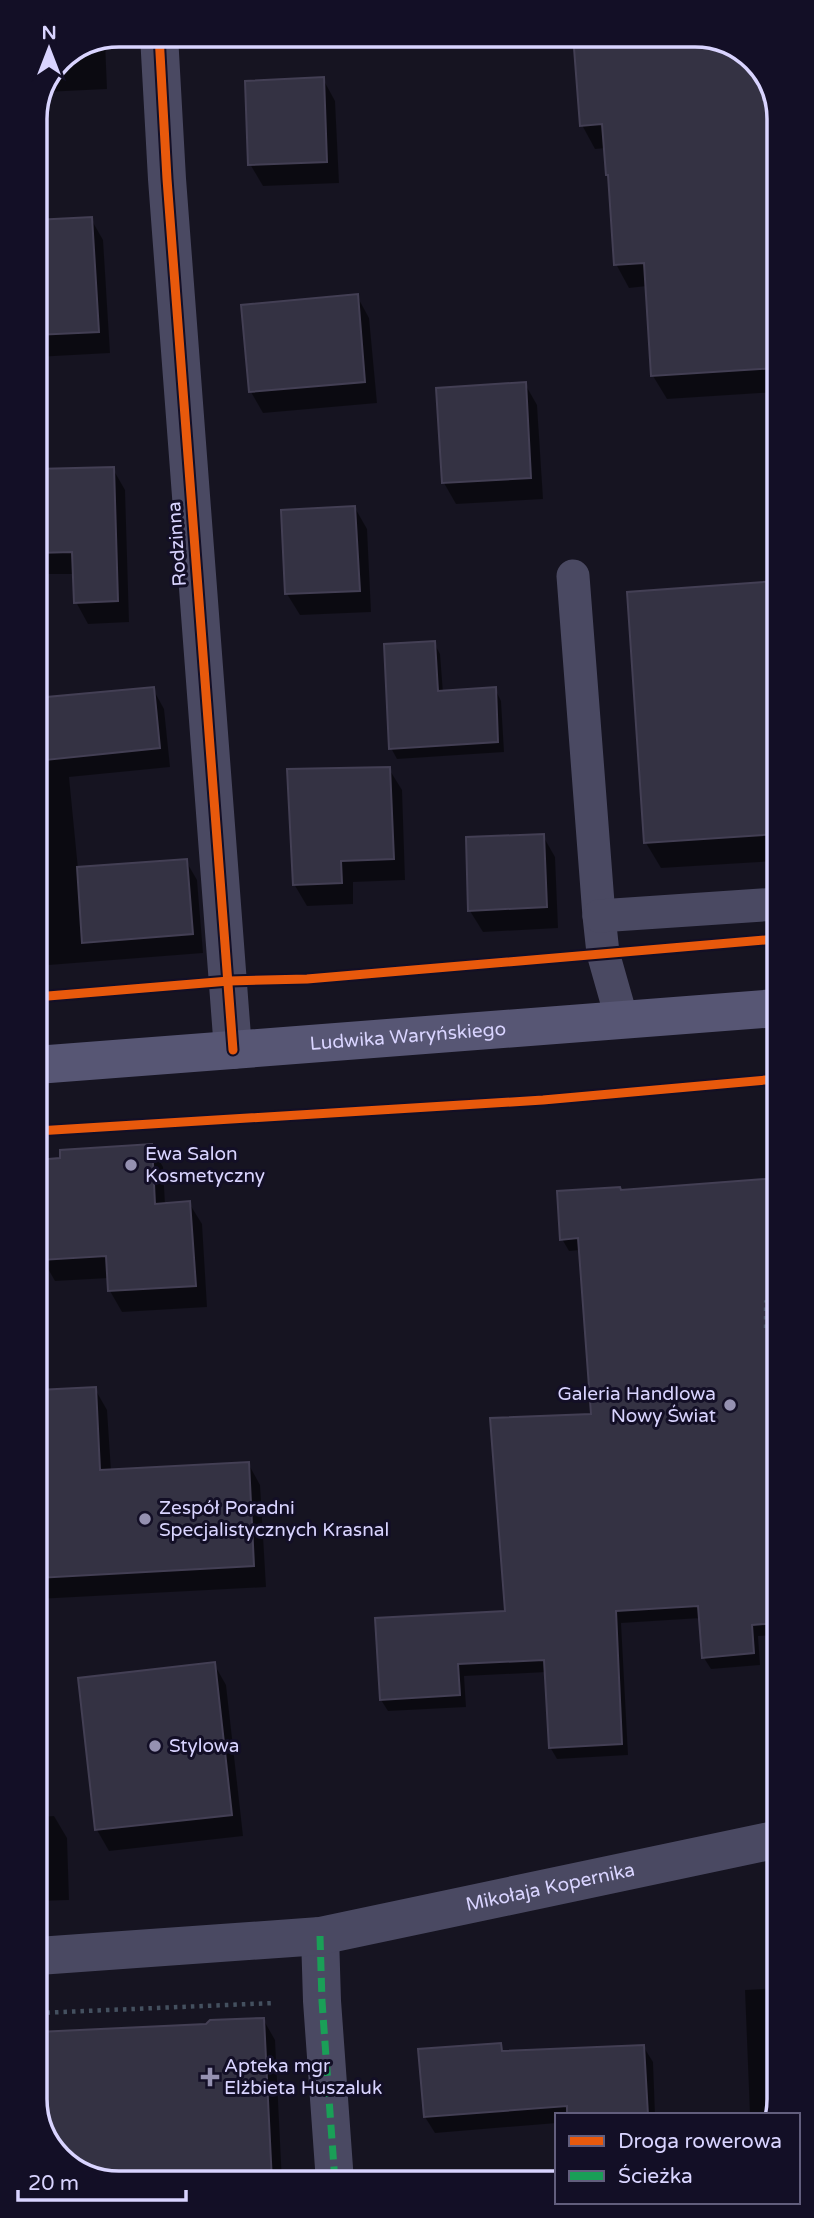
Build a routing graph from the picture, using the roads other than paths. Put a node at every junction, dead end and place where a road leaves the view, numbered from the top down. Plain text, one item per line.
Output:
1 (160, 47) edge
2 (573, 576) dead end
3 (767, 905) edge
4 (598, 916) junction
5 (767, 1008) edge
6 (622, 1020) junction
7 (233, 1050) junction
8 (47, 1064) edge
9 (767, 1842) edge
10 (320, 1936) junction
11 (47, 1955) edge
12 (334, 2171) edge

1 - 7 street, Rodzinna
2 - 4 lane
3 - 4 lane
4 - 6 lane
5 - 6 main road, Ludwika Waryńskiego
6 - 7 main road, Ludwika Waryńskiego
7 - 8 main road, Ludwika Waryńskiego
9 - 10 street, Mikołaja Kopernika
10 - 11 street, Mikołaja Kopernika
10 - 12 street

